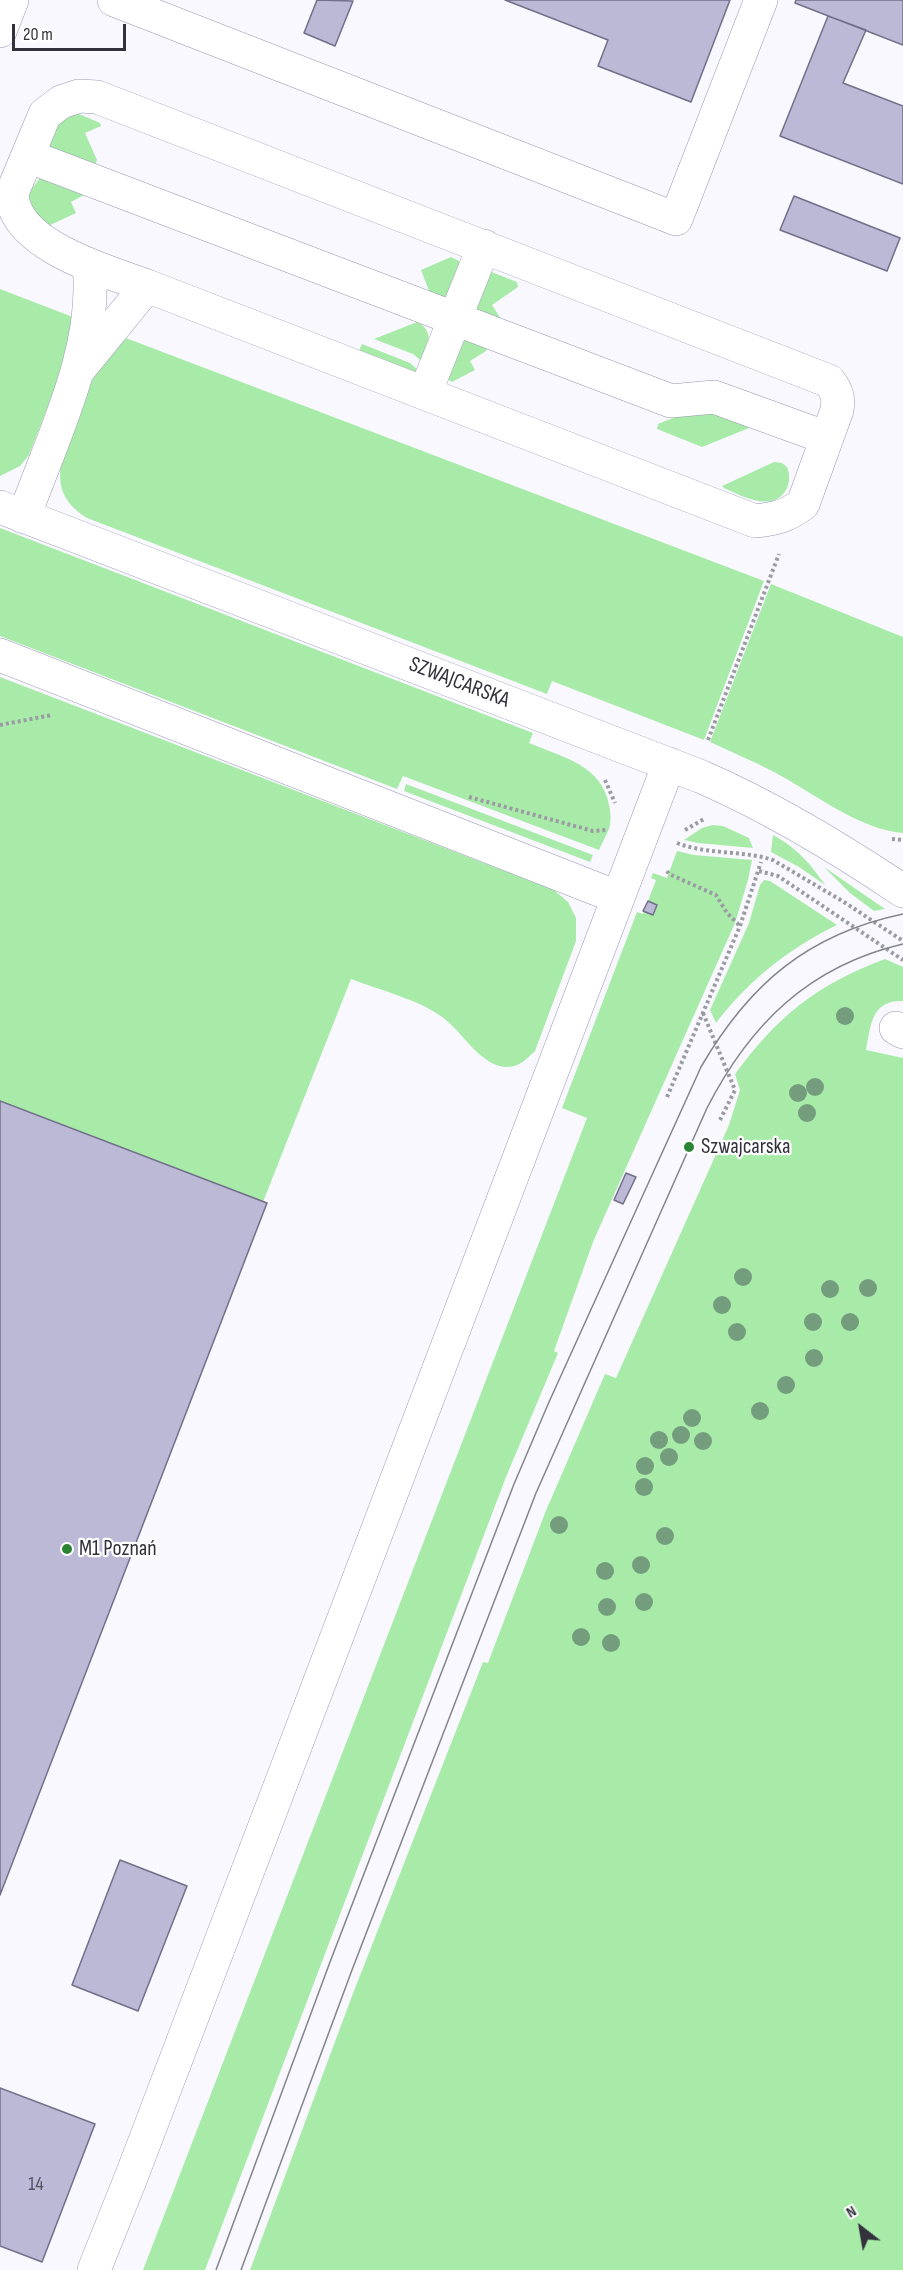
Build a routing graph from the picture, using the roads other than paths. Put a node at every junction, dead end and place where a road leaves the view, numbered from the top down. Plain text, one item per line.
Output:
1 (12, 0) edge
2 (114, 0) edge
3 (761, 0) edge
4 (0, 31) edge
5 (28, 156) junction
6 (484, 246) junction
7 (88, 265) junction
8 (147, 286) junction
9 (454, 318) junction
10 (79, 369) junction
11 (425, 393) junction
12 (827, 438) junction
13 (12, 512) edge
14 (0, 655) edge
15 (669, 764) junction
16 (902, 889) edge
17 (617, 897) junction
18 (94, 2270) edge

1 - 4 street
2 - 3 street
5 - 6 street
5 - 7 street
5 - 9 street
6 - 9 street
6 - 12 street
7 - 8 street
7 - 10 street
8 - 10 street
8 - 11 street
9 - 11 street
9 - 12 street
10 - 13 street
11 - 12 street
13 - 15 street, SZWAJCARSKA
14 - 17 street
15 - 16 street, SZWAJCARSKA
15 - 17 street
17 - 18 street

